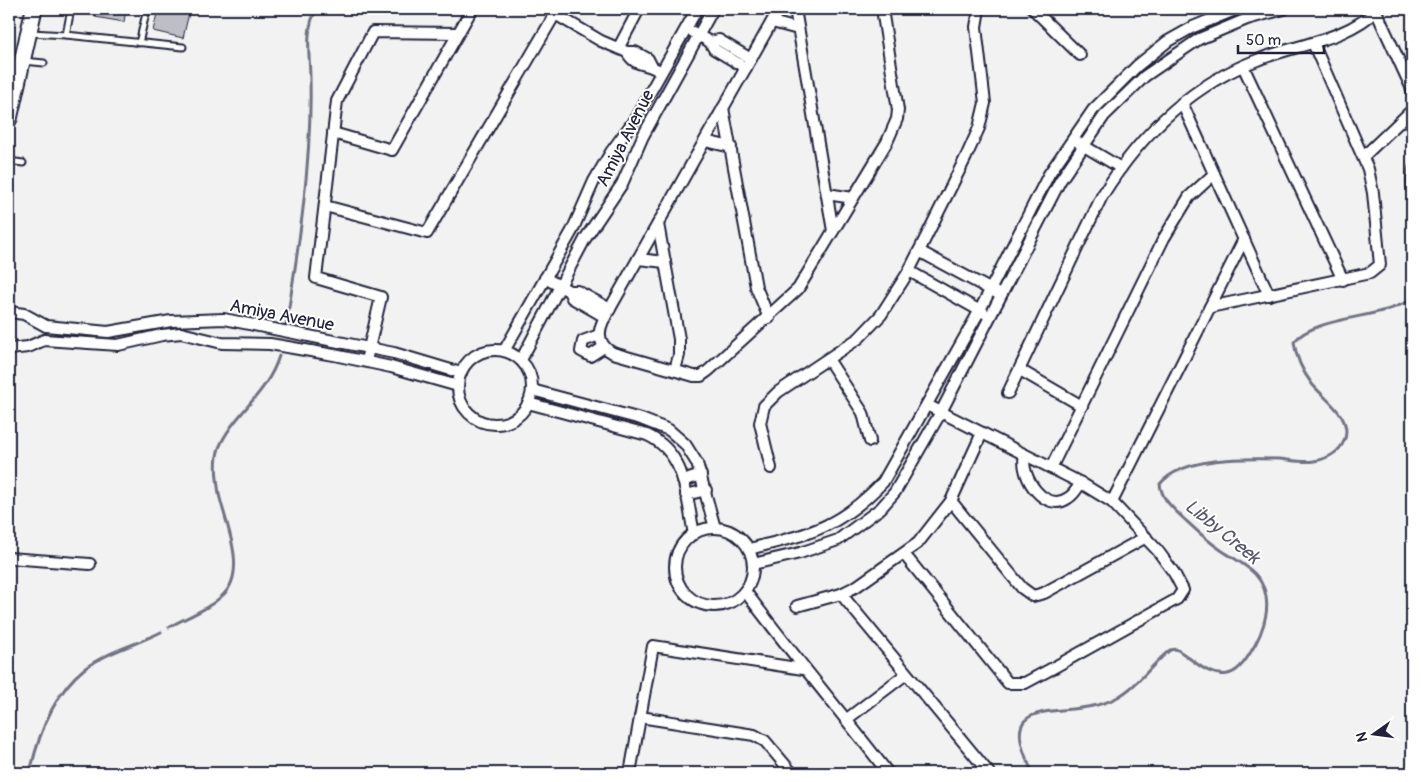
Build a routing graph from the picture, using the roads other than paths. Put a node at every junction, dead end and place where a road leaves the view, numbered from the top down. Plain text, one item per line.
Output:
1 (34, 9) edge
2 (71, 9) edge
3 (147, 9) edge
4 (472, 9) edge
5 (639, 9) edge
6 (697, 9) edge
7 (713, 9) edge
8 (779, 9) edge
9 (795, 9) edge
10 (882, 9) edge
11 (979, 9) edge
12 (1033, 9) edge
13 (1237, 9) edge
14 (1284, 9) edge
15 (1377, 10) edge
16 (557, 11) edge
17 (772, 22) junction
18 (686, 28) junction
19 (798, 29) junction
20 (29, 33) junction
21 (66, 34) junction
22 (458, 34) junction
23 (698, 35) junction
24 (139, 43) junction
25 (1313, 43) junction
26 (182, 48) dead end
27 (623, 49) junction
28 (1080, 56) dead end
29 (22, 60) junction
30 (44, 63) dead end
31 (748, 63) junction
32 (1243, 66) junction
33 (657, 69) junction
34 (674, 80) junction
35 (13, 83) edge
36 (1412, 89) edge
37 (1182, 103) junction
38 (723, 108) junction
39 (1412, 110) edge
40 (9, 119) edge
41 (333, 133) junction
42 (1072, 139) junction
43 (704, 141) junction
44 (1083, 146) junction
45 (731, 147) junction
46 (1364, 156) junction
47 (9, 161) edge
48 (24, 163) dead end
49 (1121, 168) junction
50 (1214, 174) junction
51 (827, 194) junction
52 (853, 198) junction
53 (324, 206) junction
54 (658, 224) junction
55 (833, 231) junction
56 (1244, 239) junction
57 (919, 250) junction
58 (638, 259) junction
59 (665, 262) junction
60 (908, 271) junction
61 (545, 278) junction
62 (1343, 280) junction
63 (559, 286) junction
64 (990, 290) junction
65 (1269, 295) junction
66 (1002, 296) junction
67 (531, 303) junction
68 (1210, 307) junction
69 (980, 310) junction
70 (547, 311) junction
71 (9, 312) edge
72 (608, 313) junction
73 (991, 317) junction
74 (769, 318) junction
75 (46, 326) junction
76 (518, 327) junction
77 (599, 335) junction
78 (534, 337) junction
79 (44, 340) junction
80 (604, 347) junction
81 (369, 348) junction
82 (9, 349) edge
83 (504, 351) junction
84 (828, 358) junction
85 (521, 360) junction
86 (366, 361) junction
87 (675, 370) junction
88 (1020, 370) junction
89 (461, 372) junction
90 (458, 386) junction
91 (532, 390) junction
92 (1008, 393) dead end
93 (528, 403) junction
94 (927, 405) junction
95 (1082, 406) junction
96 (941, 412) junction
97 (982, 433) junction
98 (870, 441) dead end
99 (1025, 455) junction
100 (771, 468) dead end
101 (1051, 468) junction
102 (701, 475) junction
103 (683, 481) junction
104 (1081, 483) junction
105 (706, 490) junction
106 (686, 495) junction
107 (951, 501) junction
108 (1112, 502) junction
109 (715, 528) junction
110 (694, 534) junction
111 (1146, 537) junction
112 (749, 550) junction
113 (904, 554) junction
114 (9, 558) edge
115 (90, 564) dead end
116 (753, 564) junction
117 (745, 591) junction
118 (842, 594) junction
119 (797, 606) dead end
120 (803, 669) junction
121 (906, 674) junction
122 (640, 717) junction
123 (847, 719) junction
124 (630, 773) edge
125 (792, 773) edge
126 (888, 773) edge
127 (989, 773) edge

1 - 20 main road
2 - 21 lane
3 - 24 lane
4 - 22 street
5 - 27 street
6 - 18 street, Amiya Avenue
7 - 23 street, Amiya Avenue
8 - 17 street
9 - 19 street
10 - 52 street
11 - 57 street
12 - 28 street
13 - 42 street
14 - 44 street
15 - 25 street
15 - 36 street
16 - 27 street
16 - 53 street
17 - 19 street
17 - 31 street
18 - 23 street
18 - 33 street, Amiya Avenue
19 - 51 street
20 - 21 lane
20 - 29 main road
21 - 24 lane
22 - 41 street
22 - 41 street
23 - 31 street
23 - 34 street, Amiya Avenue
24 - 26 lane
25 - 32 street
25 - 46 street
27 - 33 street
29 - 30 lane
29 - 35 main road
31 - 38 street
32 - 37 street
32 - 62 street
33 - 34 street
33 - 61 street, Amiya Avenue
34 - 63 street, Amiya Avenue
35 - 40 main road
37 - 49 street
37 - 50 street
38 - 43 street
38 - 45 street
39 - 46 street
41 - 53 street
42 - 44 street
42 - 64 street
43 - 45 street
43 - 54 street
44 - 49 street
44 - 66 street
45 - 74 street
46 - 62 street
47 - 48 lane
49 - 88 street
50 - 56 street
50 - 95 street
51 - 52 street
51 - 55 street
52 - 55 street
53 - 81 street
54 - 58 street
54 - 59 street
55 - 74 street
56 - 65 street
56 - 68 street
57 - 60 street
57 - 64 street
58 - 59 street
58 - 72 street
59 - 87 street
60 - 69 street
60 - 84 street
61 - 63 street
61 - 67 street, Amiya Avenue
62 - 65 street
63 - 70 street, Amiya Avenue
63 - 72 street
64 - 66 street
64 - 69 street
65 - 68 street
66 - 73 street
67 - 70 street
67 - 76 street, Amiya Avenue
68 - 108 street
69 - 73 street
69 - 94 street
70 - 78 street, Amiya Avenue
71 - 75 street, Amiya Avenue
72 - 77 street
73 - 96 street
74 - 87 street
75 - 79 street
75 - 81 street, Amiya Avenue
76 - 78 street
76 - 83 street, Amiya Avenue
77 - 80 street
77 - 80 street
78 - 85 street, Amiya Avenue
79 - 82 street, Amiya Avenue
79 - 86 street, Amiya Avenue
80 - 87 street
81 - 86 street
81 - 89 street, Amiya Avenue
83 - 85 street
83 - 89 street
84 - 98 street
84 - 100 street
85 - 91 street
86 - 90 street, Amiya Avenue
88 - 92 street
88 - 95 street
89 - 90 street
90 - 93 street
91 - 93 street
91 - 102 street
93 - 103 street
94 - 96 street
94 - 112 street
95 - 101 street
96 - 97 street
96 - 116 street
97 - 99 street
97 - 107 street
99 - 101 street
99 - 104 street
101 - 104 street
102 - 103 street
102 - 105 street
103 - 106 street
104 - 108 street
105 - 106 street
105 - 109 street
106 - 110 street
107 - 111 street
107 - 113 street
108 - 111 street
109 - 110 street
109 - 112 street
110 - 117 street
111 - 113 street
112 - 116 street
113 - 118 street
114 - 115 street
116 - 117 street
117 - 120 street
118 - 119 street
118 - 121 street
120 - 122 street
120 - 123 street
121 - 123 street
121 - 127 street
122 - 124 street
122 - 125 street
123 - 126 street

